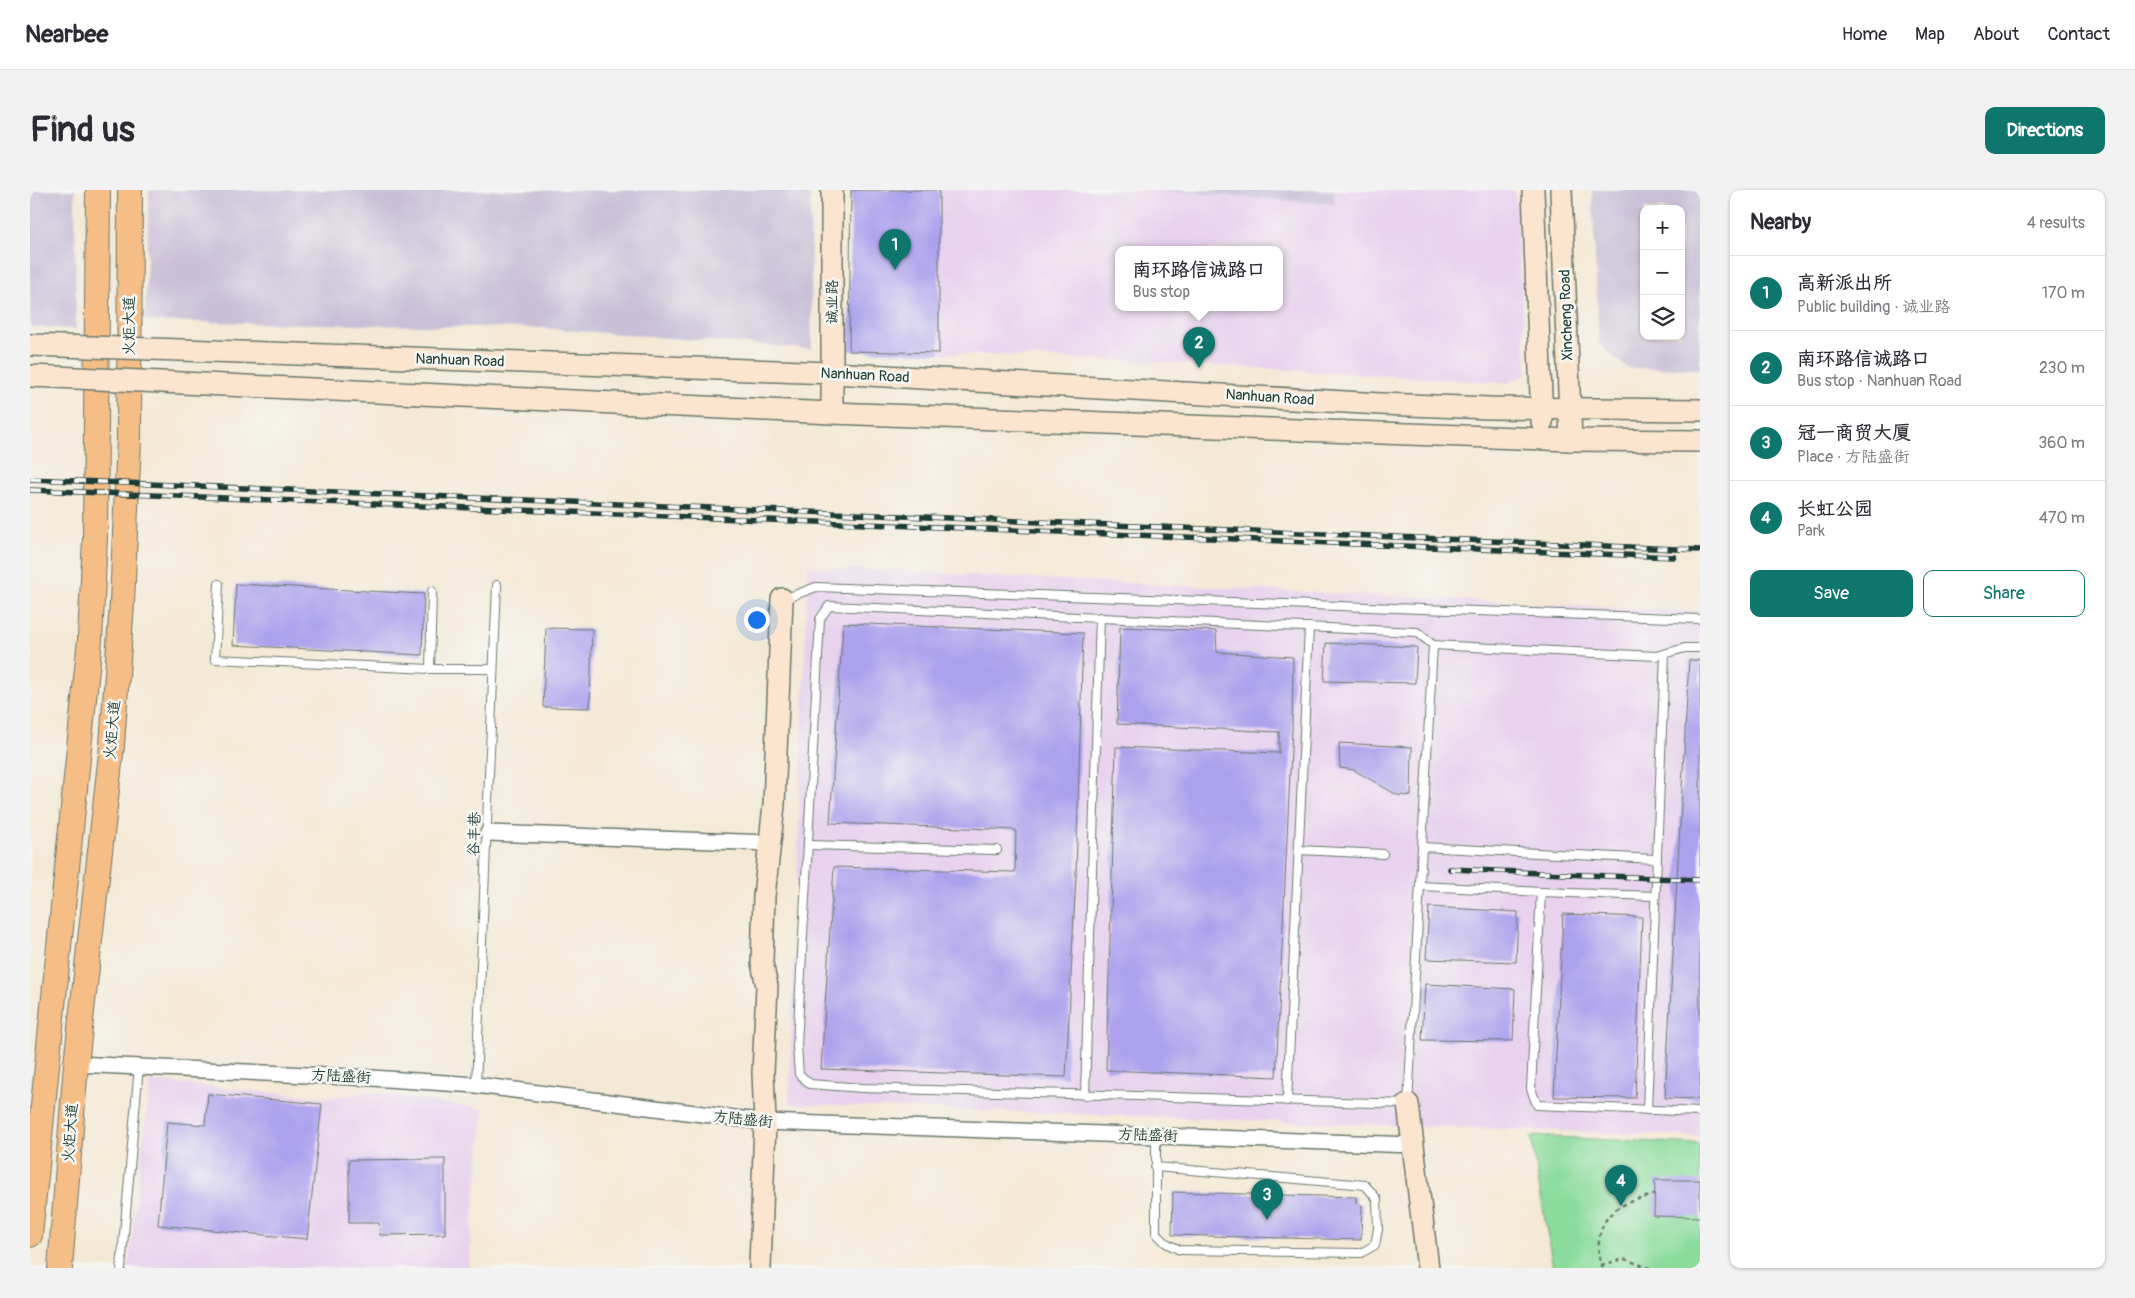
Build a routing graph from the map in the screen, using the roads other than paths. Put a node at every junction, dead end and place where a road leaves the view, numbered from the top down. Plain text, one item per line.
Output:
1 (98, 190) edge
2 (130, 190) edge
3 (832, 190) edge
4 (1533, 190) edge
5 (1561, 190) edge
6 (30, 345) edge
7 (832, 373) junction
8 (30, 376) edge
9 (1542, 408) junction
10 (1570, 408) junction
11 (1700, 410) edge
12 (832, 413) junction
13 (1543, 439) junction
14 (1571, 440) junction
15 (1700, 441) edge
16 (219, 584) dead end
17 (497, 585) dead end
18 (432, 591) dead end
19 (782, 599) joint
20 (1100, 617) junction
21 (1700, 619) edge
22 (1309, 627) junction
23 (1433, 645) junction
24 (1700, 648) edge
25 (1665, 654) junction
26 (430, 669) junction
27 (493, 669) junction
28 (488, 833) junction
29 (770, 843) junction
30 (808, 845) junction
31 (1422, 847) junction
32 (997, 850) dead end
33 (1298, 850) junction
34 (1383, 854) dead end
35 (1656, 860) junction
36 (1420, 886) junction
37 (1541, 892) junction
38 (1654, 896) junction
39 (76, 1064) junction
40 (139, 1066) junction
41 (476, 1085) junction
42 (1085, 1095) junction
43 (1287, 1101) junction
44 (1408, 1104) junction
45 (1646, 1110) junction
46 (1700, 1112) edge
47 (765, 1122) junction
48 (1156, 1136) junction
49 (1413, 1145) junction
50 (1155, 1167) junction
51 (30, 1235) edge
52 (60, 1268) edge
53 (121, 1268) edge
54 (760, 1268) edge
55 (1428, 1268) edge

1 - 51 main road, 火炬大道
2 - 39 main road, 火炬大道
3 - 7 main road, 诚业路
4 - 9 main road, Xincheng Road
5 - 10 main road, Xincheng Road
6 - 7 main road, Nanhuan Road, bridge
7 - 9 main road, Nanhuan Road
7 - 12 main road, 诚业路
8 - 12 main road, Nanhuan Road, bridge
9 - 10 main road, Nanhuan Road
9 - 13 main road, Xincheng Road
10 - 11 main road, Nanhuan Road
10 - 14 main road, Xincheng Road
12 - 13 main road, Nanhuan Road
13 - 14 main road, Nanhuan Road
14 - 15 main road, Nanhuan Road
16 - 26 lane
17 - 27 lane, 谷丰巷
18 - 26 lane
19 - 21 lane
19 - 29 main road
20 - 22 lane
20 - 30 lane
20 - 42 lane
22 - 23 lane
22 - 33 lane
23 - 25 lane
23 - 31 lane
24 - 25 lane
25 - 35 lane
26 - 27 lane
27 - 28 lane, 谷丰巷
28 - 29 street
28 - 41 lane, 谷丰巷
29 - 47 main road
30 - 32 lane
30 - 42 lane
31 - 35 lane
31 - 36 lane
33 - 34 lane
33 - 43 lane
35 - 38 lane
36 - 37 lane
36 - 44 lane
37 - 38 lane
37 - 45 lane
38 - 45 lane
39 - 40 street, 方陆盛街
39 - 52 main road, 火炬大道
40 - 41 street, 方陆盛街
40 - 53 lane
41 - 47 street, 方陆盛街
42 - 43 lane
43 - 44 lane
44 - 49 main road
45 - 46 lane
47 - 48 street, 方陆盛街
47 - 54 main road
48 - 49 street, 方陆盛街
48 - 50 lane
49 - 55 main road
50 - 50 lane

